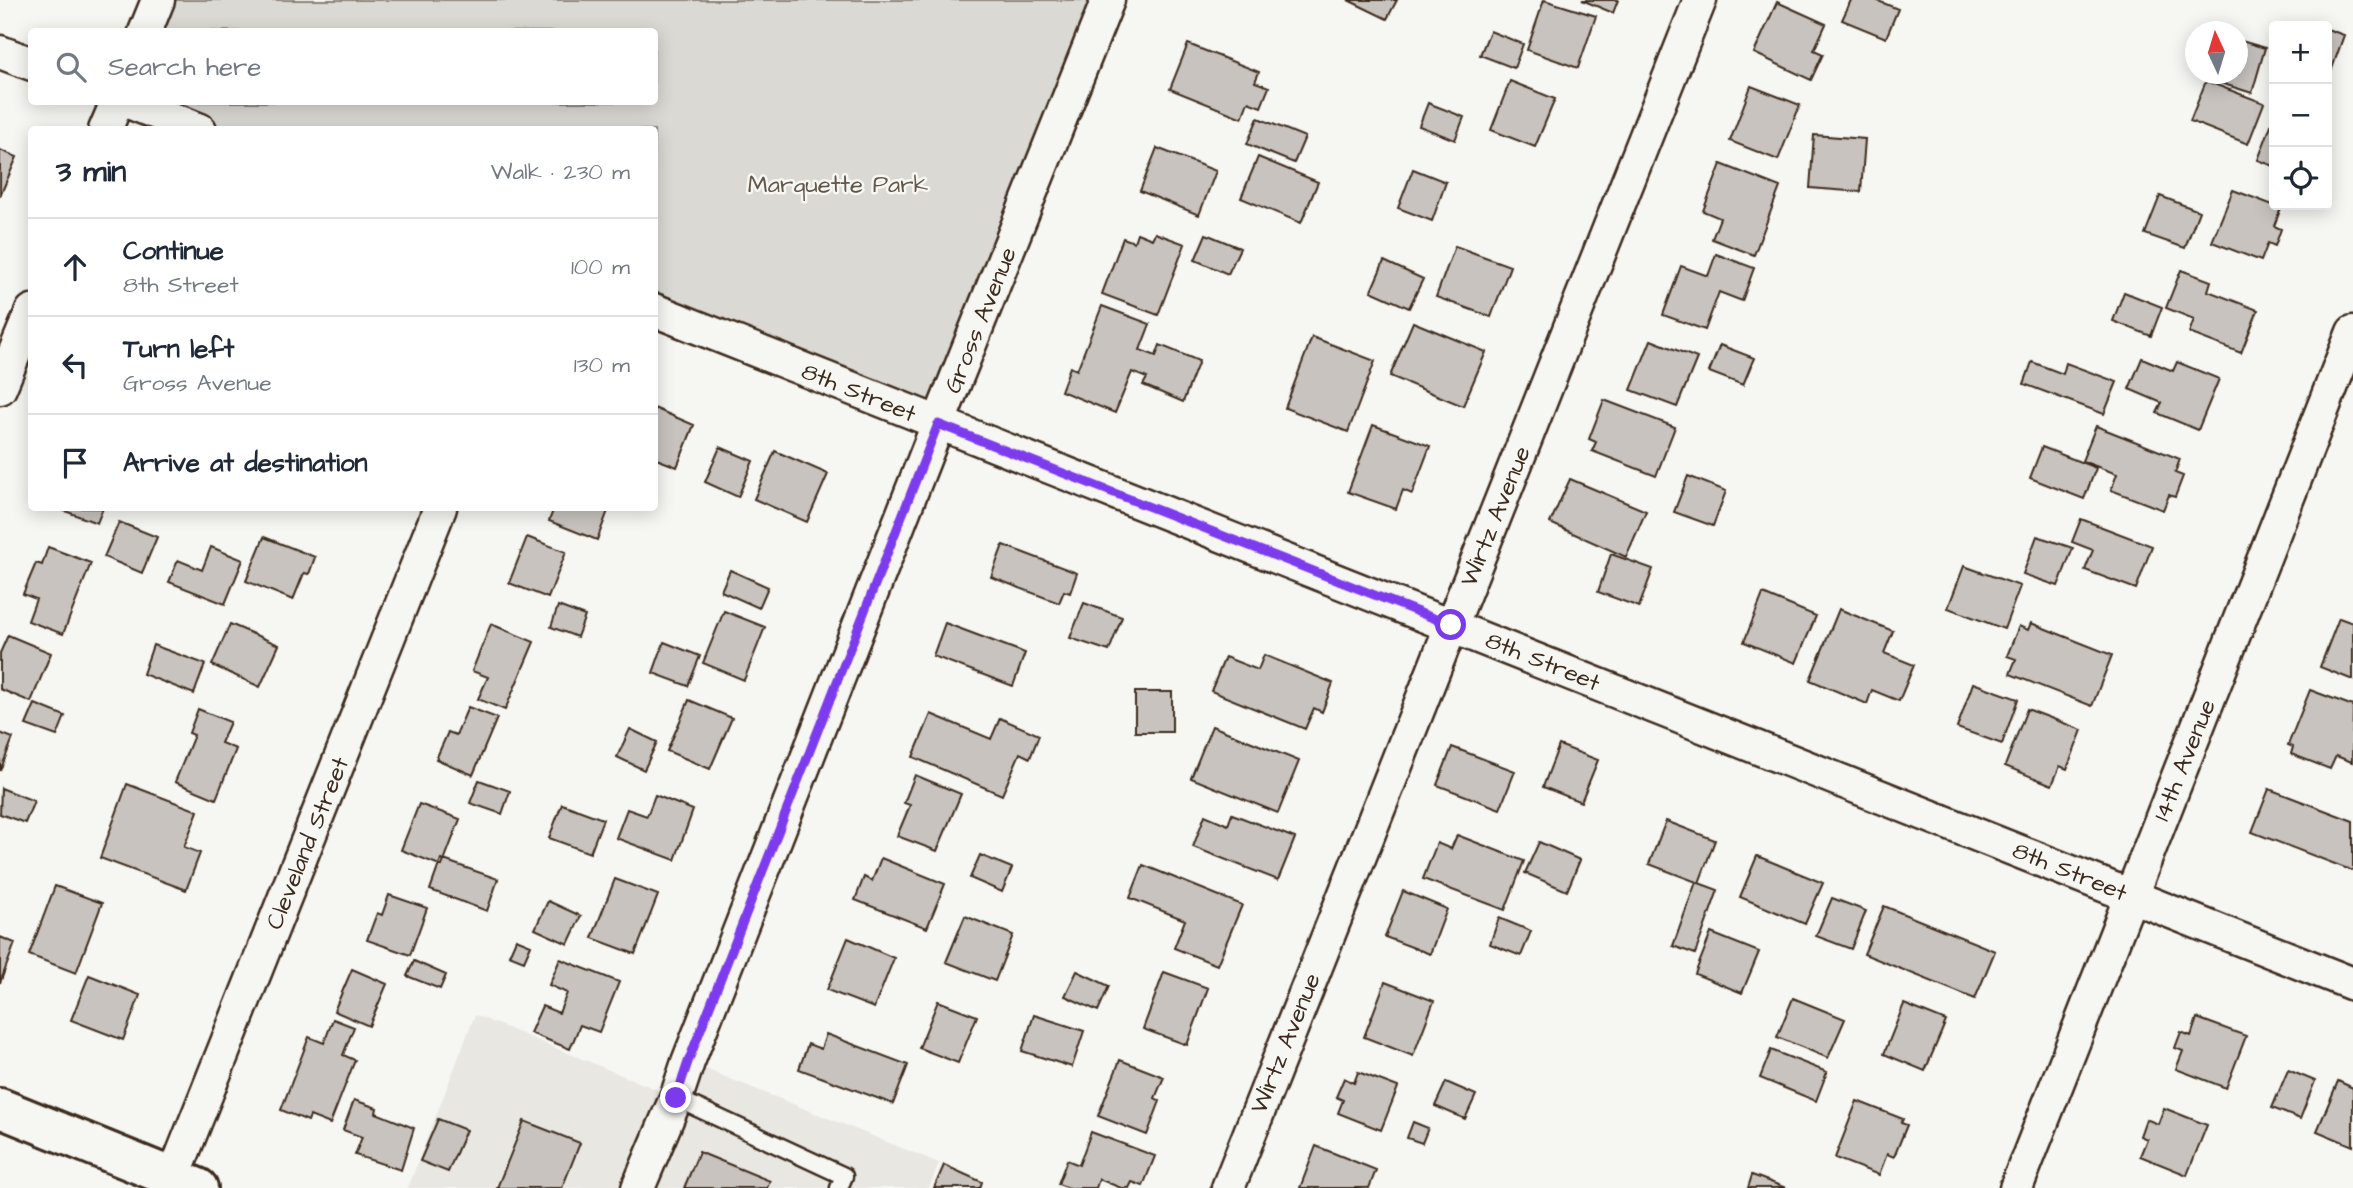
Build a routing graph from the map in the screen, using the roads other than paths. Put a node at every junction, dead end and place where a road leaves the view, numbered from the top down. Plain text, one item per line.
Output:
1 (158, 0) edge
2 (1108, 0) edge
3 (1700, 0) edge
4 (147, 28) edge
5 (0, 51) edge
6 (28, 62) edge
7 (116, 105) edge
8 (137, 105) edge
9 (108, 126) edge
10 (190, 126) edge
11 (658, 312) edge
12 (28, 321) edge
13 (2353, 332) edge
14 (0, 388) edge
15 (938, 424) junction
16 (439, 511) edge
17 (1451, 625) junction
18 (2131, 895) junction
19 (2353, 984) edge
20 (676, 1098) junction
21 (0, 1108) edge
22 (841, 1182) edge
23 (186, 1183) edge
24 (638, 1188) edge
25 (1228, 1188) edge
26 (2016, 1188) edge

1 - 4 street
2 - 15 street, Gross Avenue
3 - 17 street, Wirtz Avenue
5 - 6 street
7 - 9 street
8 - 10 street
11 - 15 street, 8th Street
12 - 14 street
13 - 18 street, 14th Avenue
15 - 17 street, 8th Street
15 - 20 street, Gross Avenue
16 - 23 street, Cleveland Street
17 - 18 street, 8th Street
17 - 25 street, Wirtz Avenue
18 - 19 street, 8th Street
18 - 26 street, 14th Avenue
20 - 22 lane
20 - 24 street, Gross Avenue
21 - 23 street

